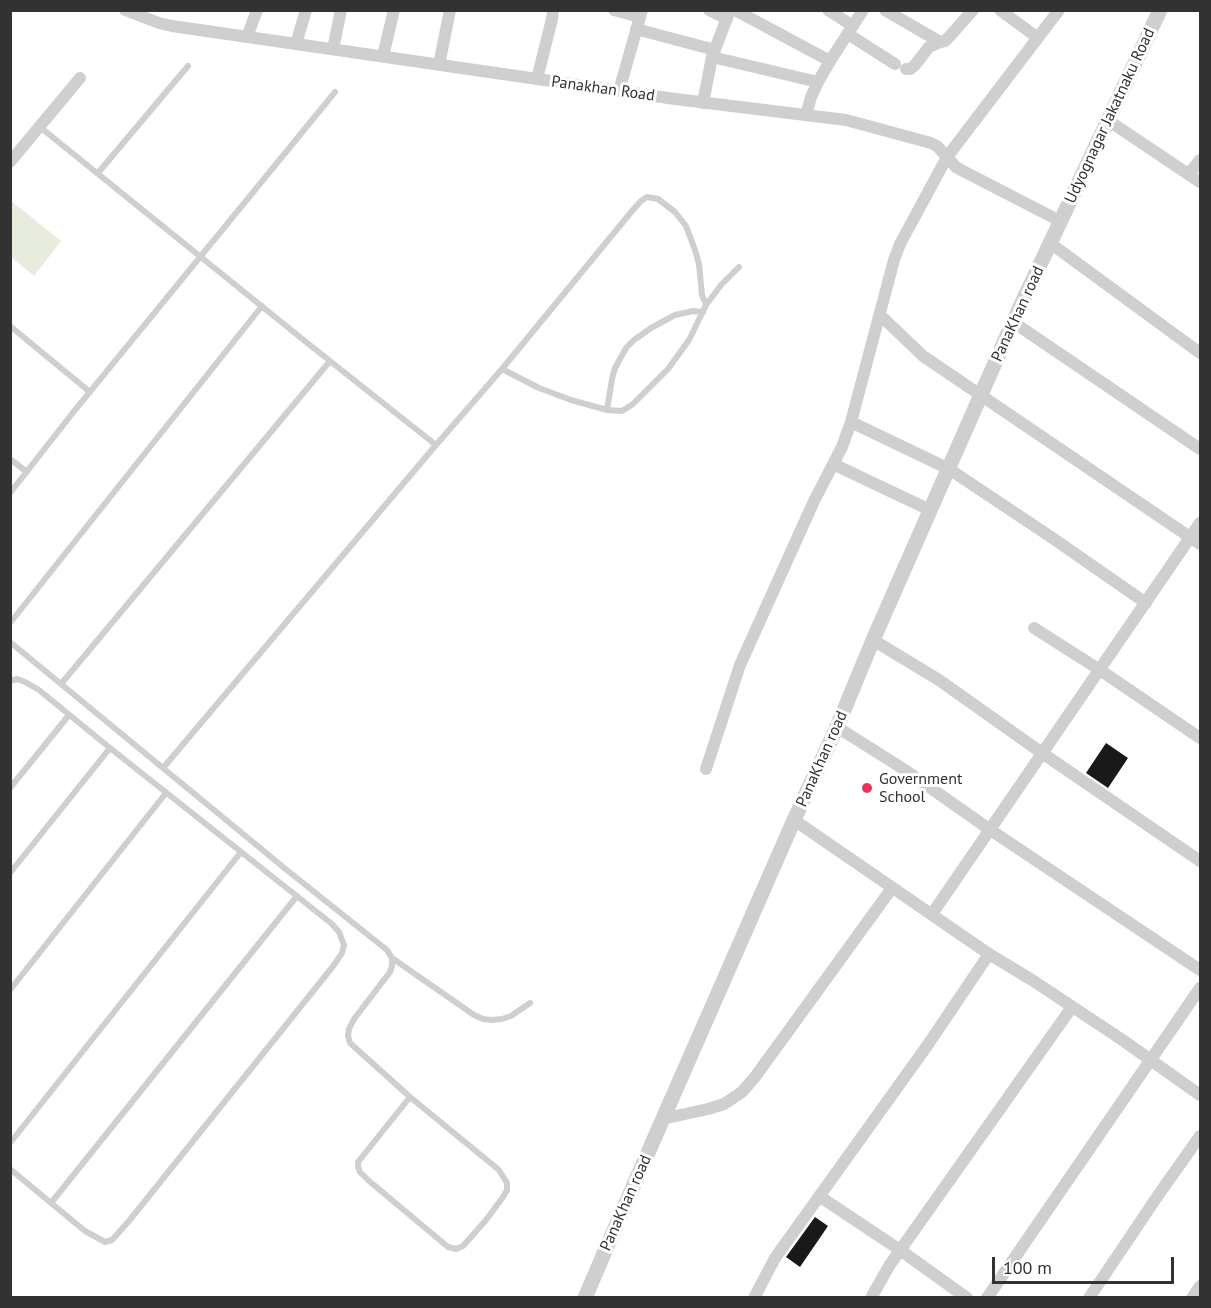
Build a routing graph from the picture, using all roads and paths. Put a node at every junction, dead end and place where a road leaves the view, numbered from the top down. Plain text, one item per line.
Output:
1 (125, 10) edge
2 (163, 10) edge
3 (257, 10) edge
4 (306, 10) edge
5 (341, 10) edge
6 (394, 10) edge
7 (450, 10) edge
8 (553, 10) edge
9 (614, 10) edge
10 (709, 10) edge
11 (828, 10) edge
12 (863, 10) edge
13 (885, 10) edge
14 (973, 10) edge
15 (1000, 10) edge
16 (1059, 10) edge
17 (1160, 10) edge
18 (731, 13) edge
19 (641, 14) edge
20 (159, 23) junction
21 (636, 29) junction
22 (850, 30) junction
23 (247, 38) junction
24 (1038, 38) junction
25 (940, 42) junction
26 (296, 44) junction
27 (333, 49) junction
28 (714, 54) junction
29 (383, 56) junction
30 (830, 61) junction
31 (439, 65) junction
32 (188, 66) dead end
33 (80, 78) dead end
34 (537, 79) junction
35 (818, 82) junction
36 (620, 91) junction
37 (335, 92) dead end
38 (703, 103) junction
39 (806, 115) junction
40 (1109, 121) junction
41 (40, 127) junction
42 (947, 157) junction
43 (1200, 160) edge
44 (10, 162) edge
45 (98, 173) junction
46 (1189, 174) junction
47 (1200, 182) edge
48 (1060, 220) junction
49 (1050, 243) junction
50 (201, 257) junction
51 (739, 267) dead end
52 (262, 306) junction
53 (705, 309) junction
54 (880, 315) junction
55 (1013, 322) junction
56 (10, 326) edge
57 (1200, 353) edge
58 (330, 361) junction
59 (502, 369) junction
60 (90, 392) junction
61 (981, 395) junction
62 (607, 410) junction
63 (851, 422) junction
64 (436, 445) junction
65 (1200, 448) edge
66 (10, 459) edge
67 (833, 464) junction
68 (949, 469) junction
69 (27, 472) junction
70 (10, 493) edge
71 (930, 510) junction
72 (1200, 523) edge
73 (1196, 540) edge
74 (1146, 603) junction
75 (10, 623) edge
76 (1034, 628) dead end
77 (873, 640) junction
78 (10, 642) edge
79 (1100, 670) junction
80 (10, 681) edge
81 (61, 684) junction
82 (69, 715) junction
83 (837, 727) junction
84 (1200, 738) edge
85 (110, 748) junction
86 (1042, 753) junction
87 (163, 768) junction
88 (706, 769) dead end
89 (10, 788) edge
90 (166, 793) junction
91 (794, 820) junction
92 (989, 829) junction
93 (241, 852) junction
94 (1200, 861) edge
95 (10, 873) edge
96 (892, 888) junction
97 (297, 896) junction
98 (932, 914) junction
99 (989, 954) junction
100 (392, 958) junction
101 (1200, 970) edge
102 (1200, 988) edge
103 (10, 990) edge
104 (530, 1003) dead end
105 (1072, 1008) junction
106 (1151, 1060) junction
107 (1200, 1095) edge
108 (410, 1097) junction
109 (662, 1119) junction
110 (1200, 1136) edge
111 (10, 1143) edge
112 (10, 1169) edge
113 (819, 1196) junction
114 (51, 1203) junction
115 (900, 1250) junction
116 (1200, 1286) edge
117 (585, 1298) edge
118 (754, 1298) edge
119 (872, 1298) edge
120 (967, 1298) edge
121 (987, 1298) edge
122 (1089, 1298) edge
123 (1192, 1298) edge

1 - 20 street, Panakhan Road
2 - 20 street
3 - 23 street
4 - 26 street
5 - 27 street
6 - 29 street
7 - 31 street
8 - 34 street
9 - 19 street
10 - 18 street
11 - 22 street
12 - 22 street
13 - 25 street
14 - 25 street
15 - 24 street
16 - 24 street
17 - 40 street, Udyognagar Jakatnaku Road
18 - 28 street
18 - 30 street
19 - 21 street
20 - 23 street, Panakhan Road
21 - 28 street
21 - 36 street
22 - 25 street
22 - 30 street
23 - 26 street, Panakhan Road
24 - 42 street
26 - 27 street, Panakhan Road
27 - 29 street, Panakhan Road
28 - 35 street
28 - 38 street
29 - 31 street, Panakhan Road
30 - 35 street
31 - 34 street, Panakhan Road
32 - 45 lane
33 - 41 street
34 - 36 street, Panakhan Road
35 - 39 street
36 - 38 street, Panakhan Road
37 - 50 lane
38 - 39 street, Panakhan Road
39 - 42 street, Panakhan Road
40 - 46 street
40 - 48 street, Udyognagar Jakatnaku Road
41 - 44 street
41 - 45 lane
42 - 48 street, Panakhan Road
42 - 54 street
43 - 46 street
45 - 50 lane
46 - 47 street
48 - 49 street, PanaKhan road
49 - 55 street, PanaKhan road
49 - 57 street
50 - 52 lane
50 - 60 lane
51 - 53 lane
52 - 58 lane
52 - 75 lane
53 - 59 lane
53 - 62 lane
53 - 62 lane
54 - 61 street
54 - 63 street
55 - 61 street, PanaKhan road
55 - 65 street
56 - 60 lane
58 - 64 lane
58 - 81 lane
59 - 62 lane
59 - 64 lane
60 - 69 lane
61 - 68 street, PanaKhan road
61 - 73 street
63 - 67 street
63 - 68 street
64 - 87 lane
66 - 69 lane
67 - 71 street
67 - 88 street
68 - 71 street, PanaKhan road
68 - 74 street
69 - 70 lane
71 - 77 street, PanaKhan road
72 - 73 street
73 - 74 street
74 - 79 street
76 - 79 street
77 - 83 street, PanaKhan road
77 - 86 street
78 - 81 lane
79 - 84 street
79 - 86 street
80 - 82 lane
81 - 87 lane
82 - 85 lane
82 - 89 lane
83 - 91 street, PanaKhan road
83 - 92 street
85 - 90 lane
85 - 95 lane
86 - 92 street
86 - 94 street
87 - 100 lane
90 - 93 lane
90 - 103 lane
91 - 96 street
91 - 109 street, PanaKhan road
92 - 98 street
92 - 101 street
93 - 97 lane
93 - 111 lane
96 - 98 street
96 - 109 street
97 - 114 lane
97 - 114 lane
98 - 99 street
99 - 105 street
99 - 113 street
100 - 104 lane
100 - 108 lane
102 - 106 street
105 - 106 street
105 - 115 street
106 - 107 street
106 - 121 street
108 - 108 lane
109 - 117 street, PanaKhan road
110 - 122 street
112 - 114 lane
113 - 115 street
113 - 118 street
115 - 119 street
115 - 120 street
116 - 123 street

